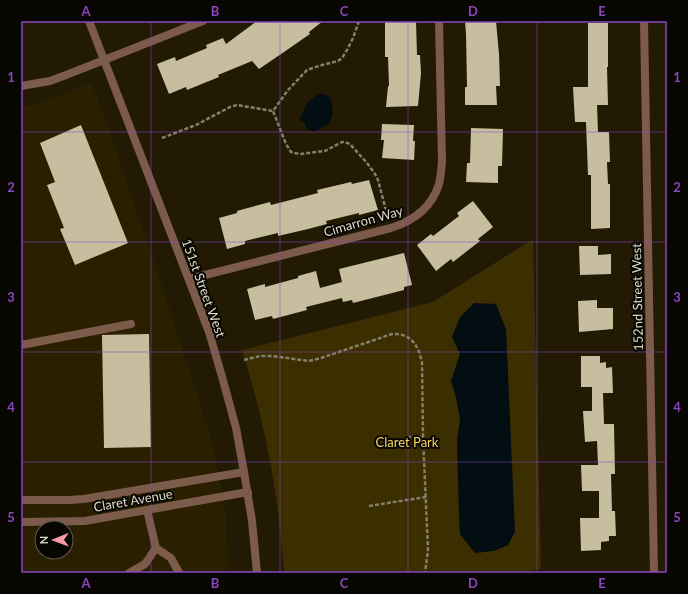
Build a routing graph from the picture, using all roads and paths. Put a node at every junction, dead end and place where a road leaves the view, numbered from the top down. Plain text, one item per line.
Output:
1 (90, 21) edge
2 (203, 21) edge
3 (359, 21) edge
4 (439, 21) edge
5 (644, 21) edge
6 (104, 60) junction
7 (21, 86) edge
8 (273, 111) junction
9 (162, 138) dead end
10 (392, 228) junction
11 (189, 279) junction
12 (131, 324) dead end
13 (21, 345) edge
14 (244, 360) dead end
15 (423, 436) junction
16 (407, 438) dead end
17 (244, 472) junction
18 (248, 492) junction
19 (426, 497) junction
20 (21, 500) edge
21 (369, 506) dead end
22 (147, 510) junction
23 (21, 522) edge
24 (156, 548) junction
25 (129, 573) edge
26 (179, 573) edge
27 (257, 573) edge
28 (425, 573) edge
29 (654, 573) edge

1 - 6 street, 151st Street West
2 - 6 street
3 - 8 path
4 - 10 street, Cimarron Way
5 - 29 street, 152nd Street West
6 - 7 street
6 - 11 street, 151st Street West
8 - 9 path
8 - 10 path
10 - 11 street, Cimarron Way
11 - 17 street, 151st Street West
12 - 13 street
14 - 15 path
15 - 16 path
15 - 19 path
17 - 18 street, 151st Street West
17 - 20 street, Claret Avenue
18 - 22 street, Claret Avenue
18 - 27 street, 151st Street West
19 - 21 path
19 - 28 path
22 - 23 street, Claret Avenue
22 - 24 street
24 - 25 street
24 - 26 street

